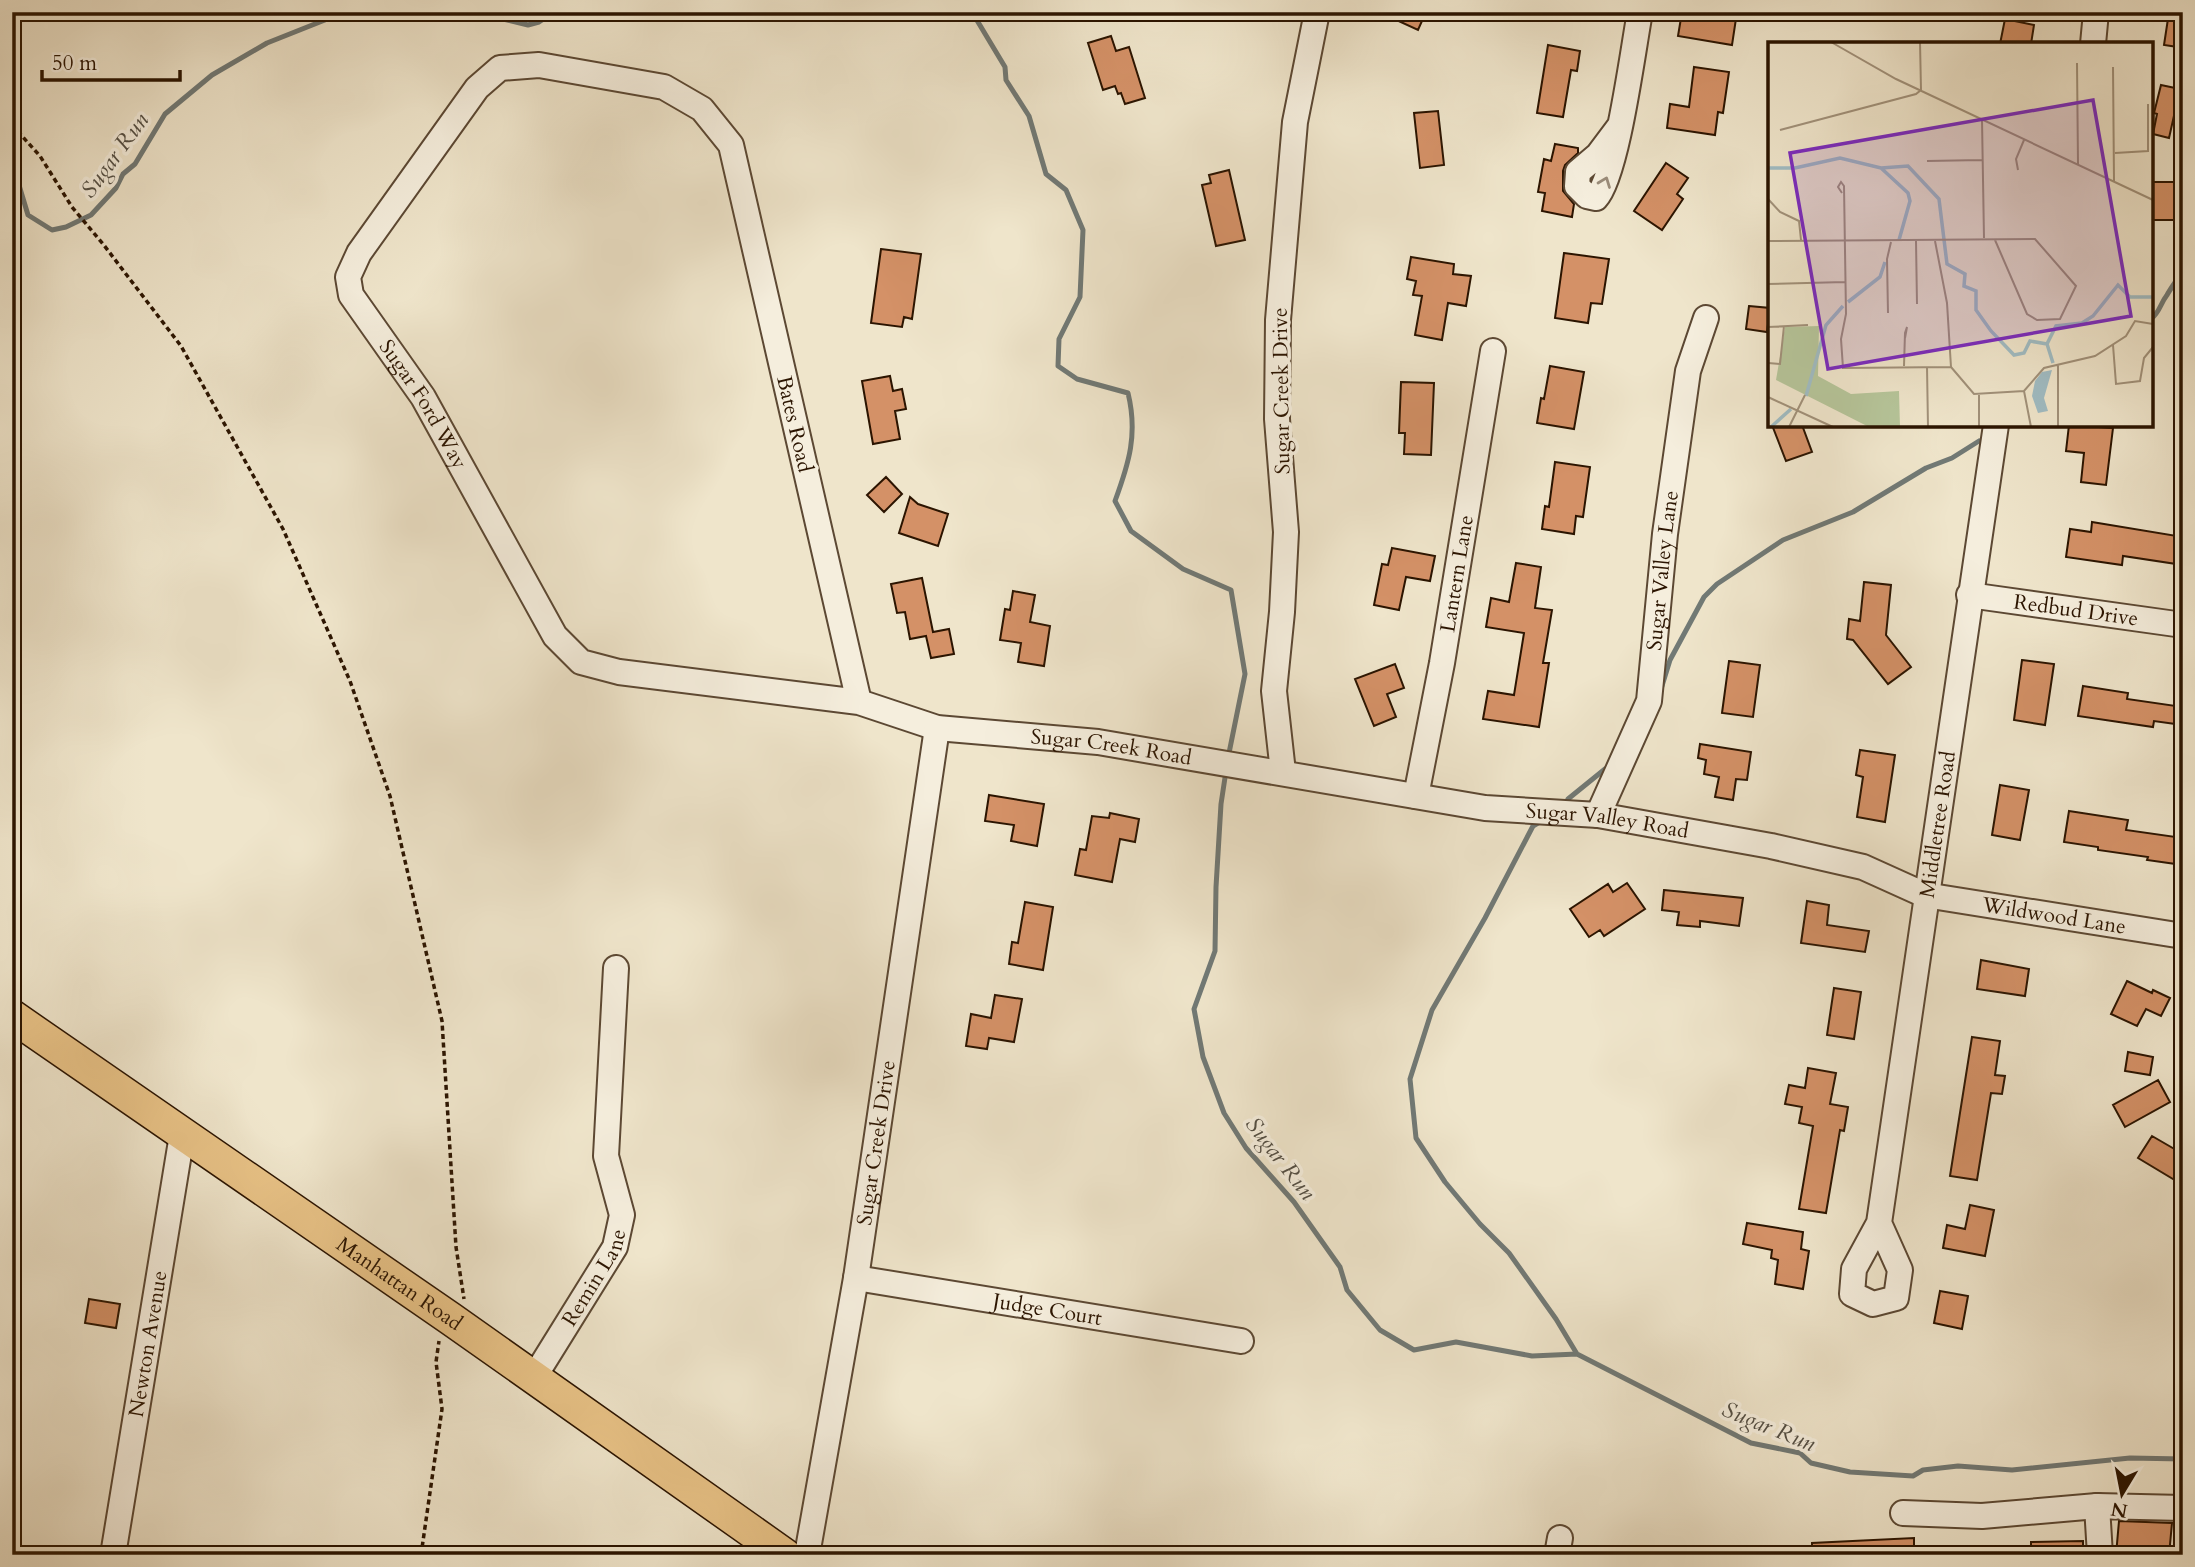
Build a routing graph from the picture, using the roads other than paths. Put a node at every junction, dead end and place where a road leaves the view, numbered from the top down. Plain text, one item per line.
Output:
1 (1317, 12) edge
2 (1640, 12) edge
3 (2096, 12) edge
4 (2093, 42) edge
5 (1619, 127) dead end
6 (731, 145) joint
7 (1706, 318) dead end
8 (1493, 351) dead end
9 (1996, 427) edge
10 (1969, 595) junction
11 (2183, 625) edge
12 (859, 702) junction
13 (937, 728) junction
14 (1272, 770) junction
15 (1416, 796) junction
16 (1598, 815) junction
17 (1925, 895) junction
18 (2183, 936) edge
19 (615, 968) dead end
20 (12, 1016) edge
21 (182, 1135) junction
22 (1879, 1223) dead end
23 (856, 1278) junction
24 (1241, 1341) dead end
25 (533, 1379) junction
26 (2097, 1506) junction
27 (2183, 1508) edge
28 (1903, 1513) dead end
29 (113, 1555) edge
30 (785, 1555) edge
31 (807, 1555) edge
32 (2100, 1555) edge

1 - 14 street, Sugar Creek Drive
2 - 5 street
3 - 4 street
6 - 12 street, Bates Road
6 - 12 street, Sugar Ford Way
7 - 16 street, Sugar Valley Lane
8 - 15 street, Lantern Lane
9 - 10 street, Middletree Road
10 - 11 street, Redbud Drive
10 - 17 street, Middletree Road
12 - 13 street, Sugar Ford Way
13 - 14 street, Sugar Creek Road
13 - 23 street, Sugar Creek Drive
14 - 15 street, Sugar Valley Road
15 - 16 street, Sugar Valley Road
16 - 17 street, Sugar Valley Road
17 - 18 street, Wildwood Lane
17 - 22 street, Middletree Road
19 - 25 street, Remin Lane
20 - 21 main road, Manhattan Road
21 - 25 main road, Manhattan Road
21 - 29 street, Newton Avenue
23 - 24 street, Judge Court
23 - 31 street, Sugar Creek Drive
25 - 30 main road, Manhattan Road
26 - 27 street
26 - 28 street
26 - 32 street

